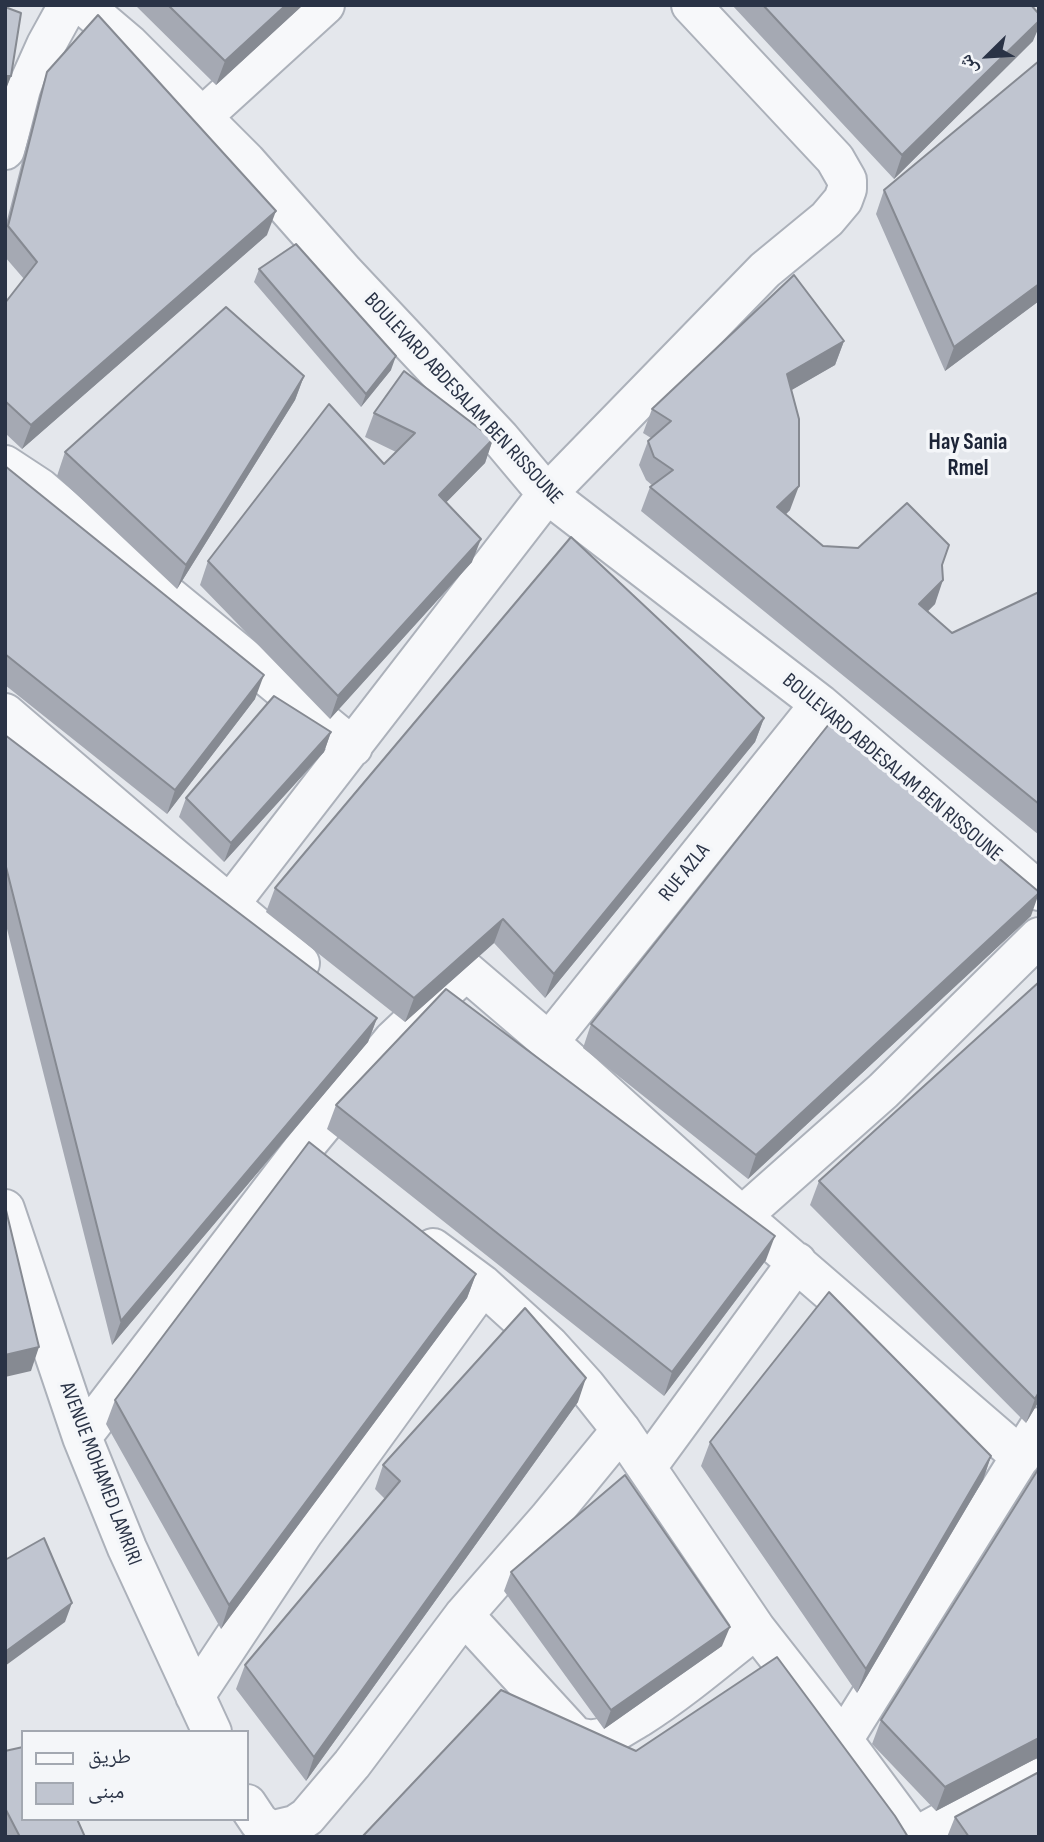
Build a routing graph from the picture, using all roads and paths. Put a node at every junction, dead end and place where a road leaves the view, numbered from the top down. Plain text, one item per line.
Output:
1 (68, 5) edge
2 (83, 5) edge
3 (325, 5) edge
4 (691, 5) edge
5 (202, 117) junction
6 (5, 150) edge
7 (5, 465) edge
8 (547, 494) junction
9 (820, 704) junction
10 (5, 713) edge
11 (353, 747) junction
12 (1039, 891) edge
13 (230, 904) junction
14 (1039, 937) edge
15 (322, 981) edge
16 (363, 1015) edge
17 (393, 1040) junction
18 (549, 1042) junction
19 (302, 1150) junction
20 (334, 1174) edge
21 (5, 1209) edge
22 (742, 1216) junction
23 (408, 1230) edge
24 (797, 1262) junction
25 (483, 1285) junction
26 (621, 1430) junction
27 (82, 1437) junction
28 (1030, 1442) edge
29 (647, 1467) junction
30 (464, 1615) junction
31 (756, 1629) junction
32 (195, 1696) junction
33 (211, 1730) edge
34 (843, 1740) junction
35 (1039, 1778) edge
36 (248, 1807) edge
37 (915, 1837) edge

1 - 6 street
2 - 5 street, BOULEVARD ABDESALAM BEN RISSOUNE
3 - 5 street
4 - 8 street
5 - 8 street, BOULEVARD ABDESALAM BEN RISSOUNE
7 - 11 street
8 - 9 street, BOULEVARD ABDESALAM BEN RISSOUNE
8 - 11 street
9 - 12 street, BOULEVARD ABDESALAM BEN RISSOUNE
9 - 18 street, RUE AZLA
10 - 13 street
11 - 13 street
13 - 15 street
14 - 22 street
16 - 17 street
17 - 18 street
17 - 19 street
18 - 22 street
19 - 20 street
19 - 27 street
21 - 27 street, AVENUE MOHAMED LAMRIRI
22 - 24 street
23 - 25 street
24 - 28 street
24 - 29 street
25 - 26 street
25 - 32 street
26 - 29 street
26 - 30 street
27 - 32 street, AVENUE MOHAMED LAMRIRI
28 - 34 street
29 - 31 street
30 - 31 street
30 - 36 street
31 - 34 street
32 - 33 street, AVENUE MOHAMED LAMRIRI
34 - 37 street
35 - 37 street

